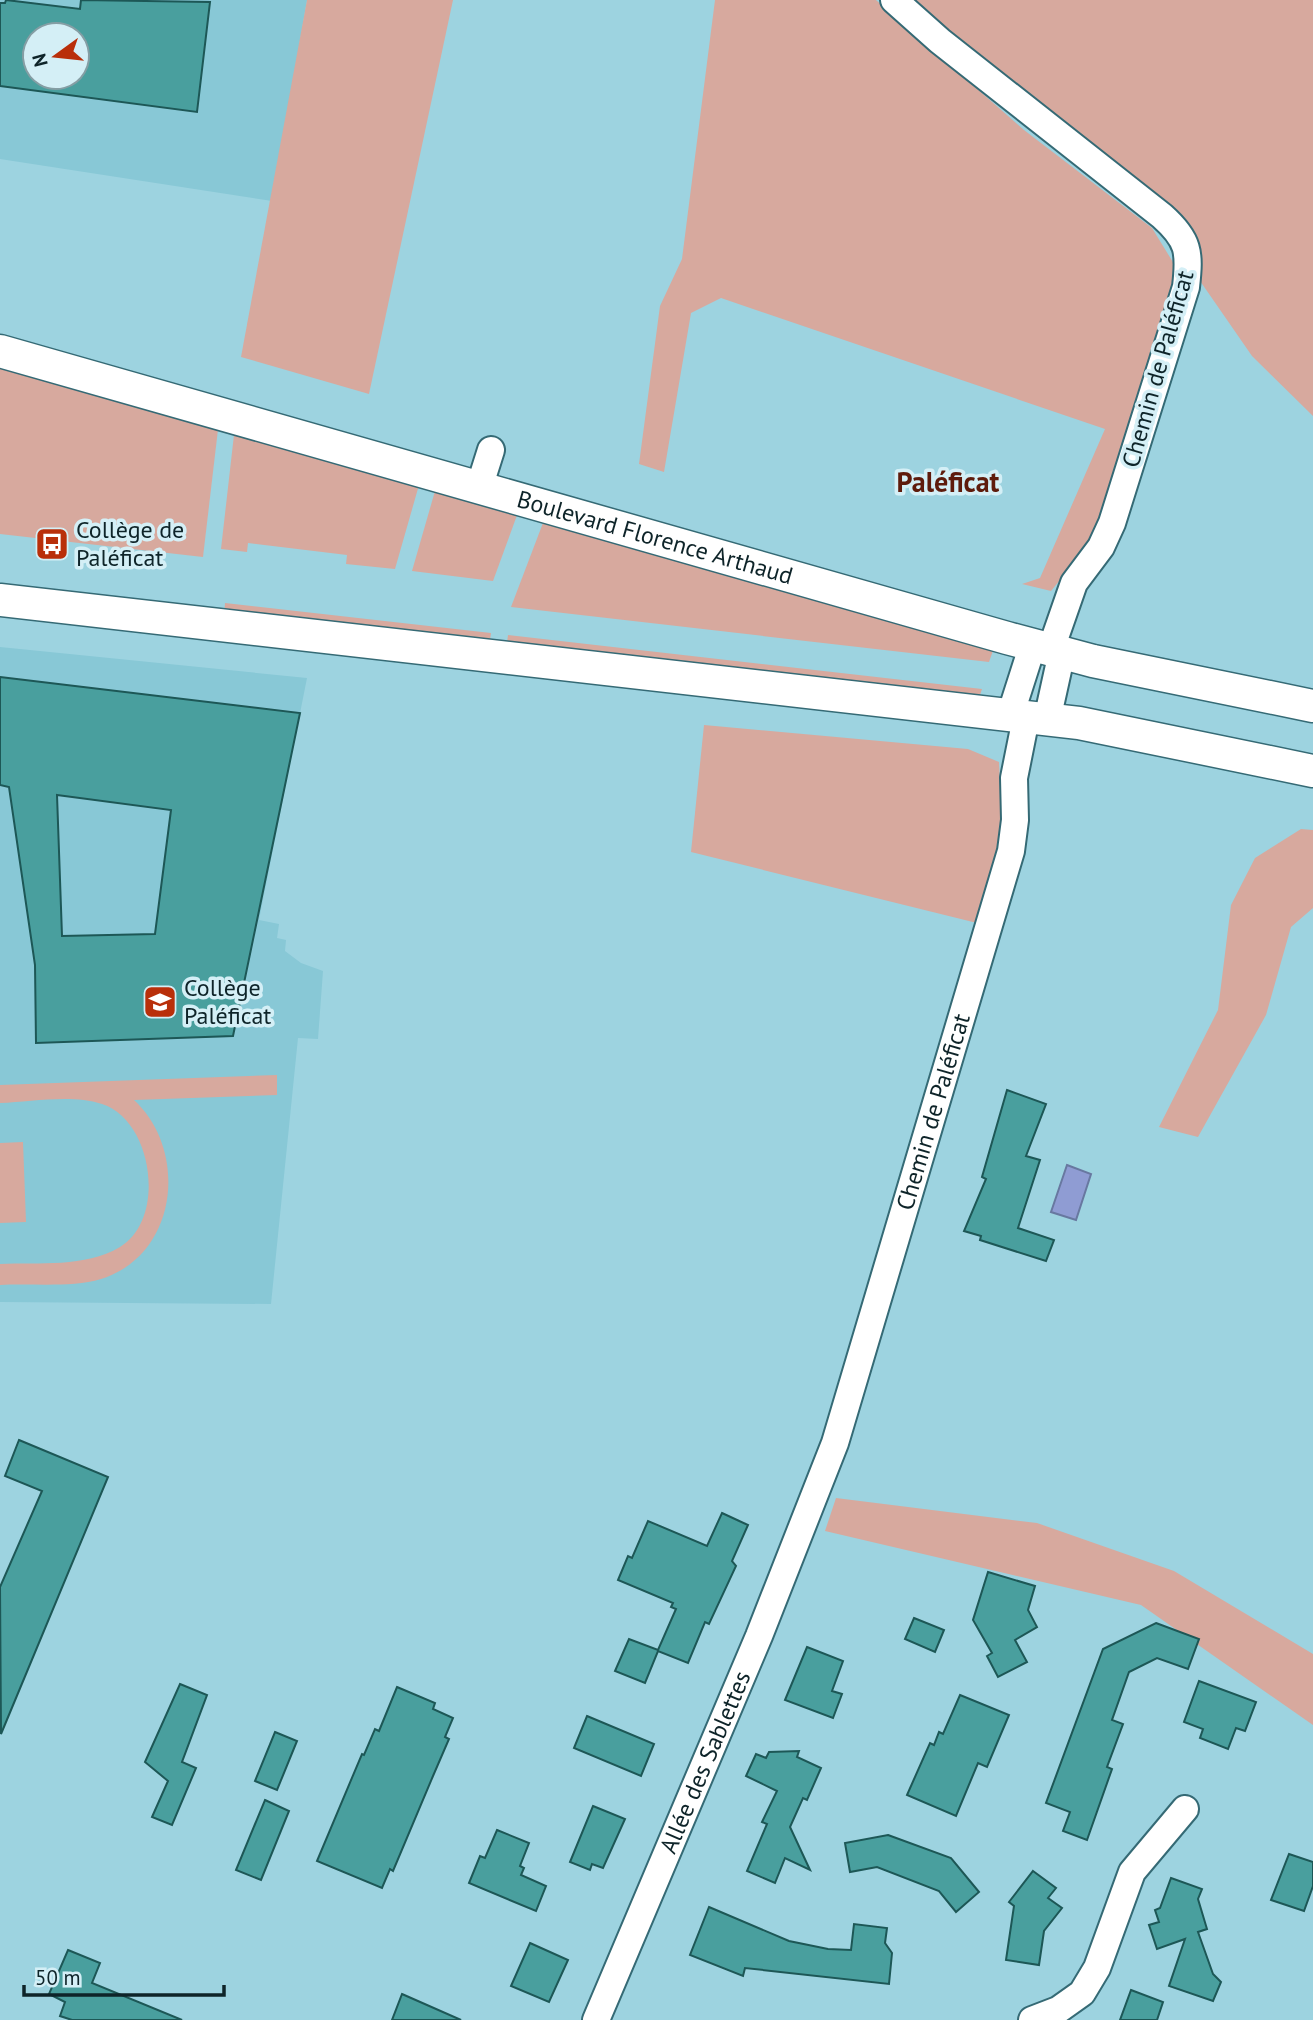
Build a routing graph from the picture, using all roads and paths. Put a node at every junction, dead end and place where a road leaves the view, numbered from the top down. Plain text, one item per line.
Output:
1 (894, 0) edge
2 (0, 351) edge
3 (491, 450) dead end
4 (479, 488) junction
5 (0, 600) edge
6 (1048, 648) junction
7 (1313, 706) edge
8 (1028, 718) junction
9 (1313, 771) edge
10 (811, 1502) joint
11 (1185, 1809) dead end
12 (596, 2020) edge
13 (1032, 2020) edge

1 - 6 street, Chemin de Paléficat
2 - 4 street, Boulevard Florence Arthaud
3 - 4 street
4 - 6 street, Boulevard Florence Arthaud
5 - 8 street
6 - 7 street, Boulevard Florence Arthaud
6 - 8 street
6 - 8 street
8 - 9 street
8 - 10 street, Chemin de Paléficat
10 - 12 street, Allée des Sablettes
11 - 13 street

